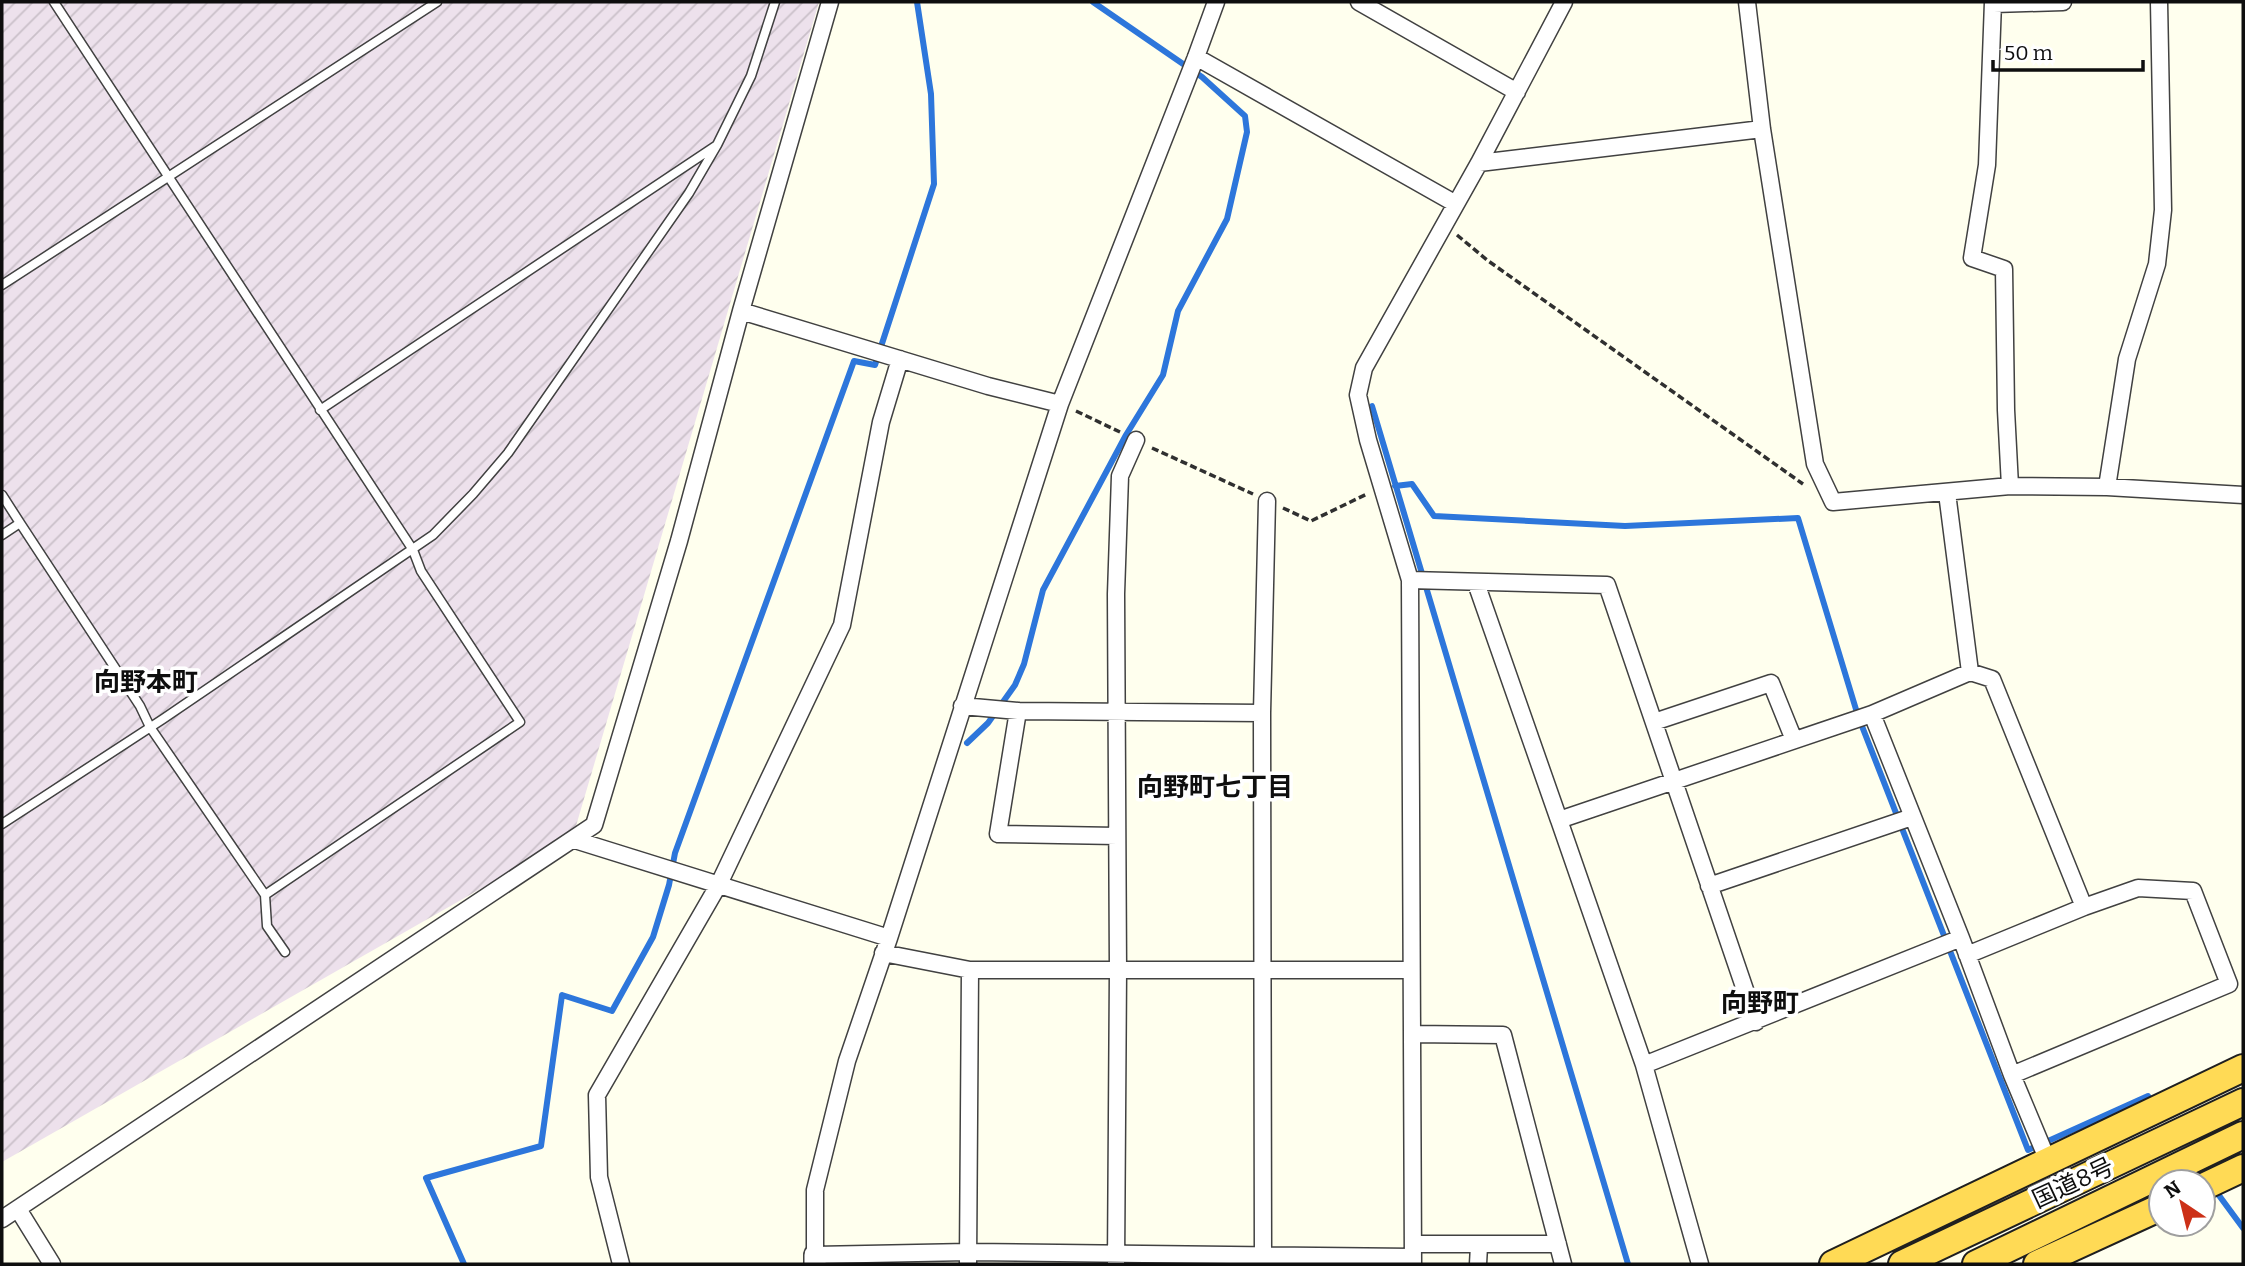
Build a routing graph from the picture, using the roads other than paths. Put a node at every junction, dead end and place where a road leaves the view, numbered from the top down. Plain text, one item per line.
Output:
1 (54, 2) edge
2 (437, 2) edge
3 (775, 2) edge
4 (831, 2) edge
5 (1216, 2) edge
6 (1359, 2) edge
7 (1564, 2) edge
8 (1747, 2) edge
9 (2063, 2) edge
10 (2159, 2) edge
11 (1993, 3) edge
12 (1196, 57) junction
13 (1517, 92) junction
14 (1762, 129) junction
15 (717, 145) junction
16 (1479, 163) junction
17 (169, 176) junction
18 (1456, 204) junction
19 (2, 285) edge
20 (741, 311) junction
21 (900, 359) junction
22 (1060, 404) junction
23 (320, 410) junction
24 (1136, 440) road end
25 (2010, 486) junction
26 (2107, 487) junction
27 (1947, 493) junction
28 (2, 495) edge
29 (2243, 495) edge
30 (1267, 500) road end
31 (20, 523) junction
32 (2, 535) edge
33 (413, 550) junction
34 (1410, 580) junction
35 (1476, 583) junction
36 (1970, 672) junction
37 (962, 706) junction
38 (1017, 711) junction
39 (1117, 712) junction
40 (1262, 713) junction
41 (1861, 718) junction
42 (1654, 722) junction
43 (150, 727) junction
44 (1794, 740) junction
45 (1673, 781) junction
46 (1559, 820) junction
47 (1904, 820) junction
48 (2, 824) edge
49 (1117, 836) junction
50 (575, 840) junction
51 (719, 884) junction
52 (1709, 886) junction
53 (265, 895) junction
54 (2084, 907) junction
55 (1961, 937) junction
56 (886, 946) junction
57 (285, 952) dead end
58 (1967, 955) junction
59 (970, 970) junction
60 (1118, 970) junction
61 (1411, 970) junction
62 (1262, 971) junction
63 (1756, 1021) junction
64 (1412, 1034) junction
65 (1644, 1065) junction
66 (2243, 1068) edge
67 (2012, 1075) junction
68 (2243, 1102) edge
69 (2243, 1135) edge
70 (2048, 1161) junction
71 (2243, 1168) edge
72 (2217, 1180) edge
73 (18, 1209) junction
74 (2147, 1213) edge
75 (2, 1219) edge
76 (1558, 1244) junction
77 (1479, 1246) junction
78 (1413, 1255) edge
79 (968, 1258) edge
80 (1116, 1259) edge
81 (815, 1260) edge
82 (1263, 1260) edge
83 (52, 1264) edge
84 (621, 1264) edge
85 (1478, 1264) edge
86 (1563, 1264) edge
87 (1700, 1264) edge
88 (1833, 1264) edge
89 (1902, 1264) edge
90 (1976, 1264) edge
91 (2037, 1264) edge

1 - 17 lane
2 - 17 lane
3 - 15 lane
4 - 20 street
5 - 12 street
6 - 13 street
7 - 13 street
8 - 14 street
9 - 11 street
10 - 26 street
11 - 25 street
12 - 18 street
12 - 22 street
13 - 16 street
14 - 16 street
14 - 27 street
15 - 23 lane
15 - 33 lane
16 - 18 street
17 - 19 lane
17 - 23 lane
18 - 34 street
20 - 21 street
20 - 50 street
21 - 22 street
21 - 51 street
22 - 37 street
23 - 33 lane
24 - 39 street
25 - 26 street
25 - 27 street
26 - 29 street
27 - 36 street
28 - 31 lane
30 - 40 street
31 - 32 lane
31 - 43 lane
33 - 43 lane
33 - 53 lane
34 - 35 street
34 - 61 street
35 - 42 street
35 - 46 street
36 - 41 street
36 - 54 street
37 - 38 street
37 - 56 street
38 - 39 street
38 - 49 street
39 - 40 street
39 - 49 street
40 - 62 street
41 - 44 street
41 - 47 street
42 - 44 street
42 - 45 street
43 - 48 lane
43 - 53 lane
44 - 45 street
45 - 46 street
45 - 52 street
46 - 65 street
47 - 52 street
47 - 55 street
49 - 60 street
50 - 51 street
50 - 73 street
51 - 56 street
51 - 84 street
52 - 63 street
53 - 57 lane
54 - 58 street
54 - 67 street
55 - 58 street
55 - 63 street
56 - 59 street
56 - 81 street
58 - 67 street
59 - 60 street
59 - 79 street
60 - 62 street
60 - 80 street
61 - 62 street
61 - 64 street
62 - 82 street
63 - 65 street
64 - 76 street
64 - 78 street
65 - 87 street
66 - 70 highway
67 - 70 street
68 - 89 highway, 国道8号
69 - 90 highway, 国道8号
70 - 88 highway
71 - 72 highway
73 - 75 street
73 - 83 street
74 - 91 highway
76 - 77 street
76 - 86 street
77 - 78 street
77 - 85 street
78 - 82 street
79 - 80 street
79 - 81 street
80 - 82 street

